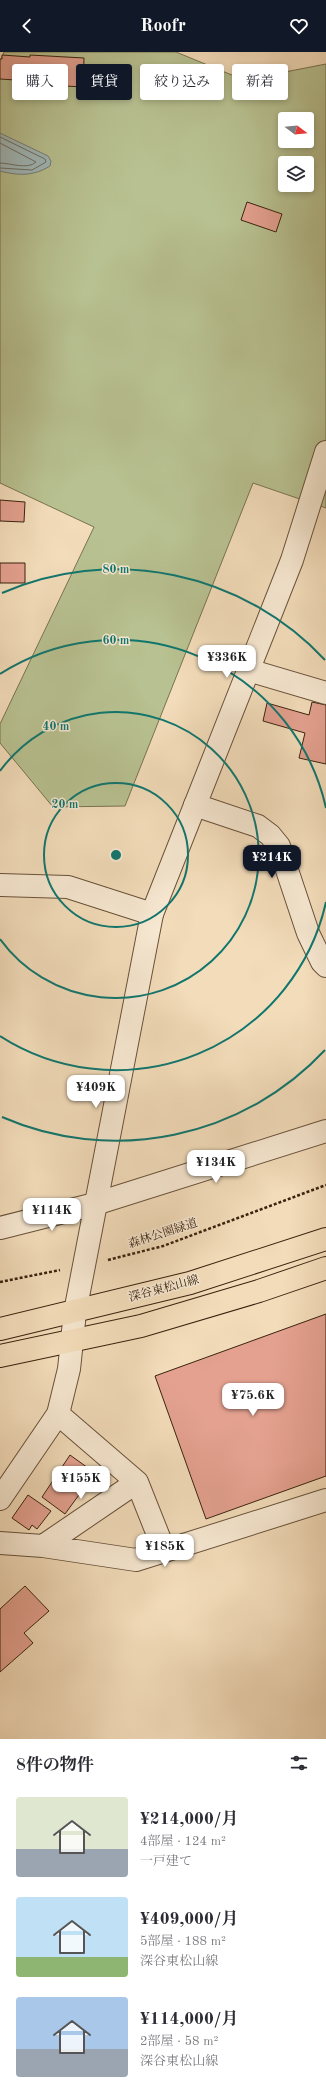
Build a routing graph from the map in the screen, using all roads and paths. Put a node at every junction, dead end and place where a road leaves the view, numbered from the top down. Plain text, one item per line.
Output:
1 (326, 452) edge
2 (248, 670) junction
3 (326, 693) edge
4 (195, 805) junction
5 (0, 885) edge
6 (152, 914) junction
7 (326, 966) edge
8 (326, 1131) edge
9 (326, 1185) edge
10 (95, 1204) junction
11 (0, 1228) edge
12 (326, 1239) edge
13 (83, 1266) junction
14 (326, 1268) edge
15 (0, 1282) edge
16 (75, 1312) junction
17 (0, 1329) edge
18 (72, 1340) junction
19 (0, 1356) edge
20 (58, 1414) junction
21 (137, 1482) junction
22 (0, 1498) edge
23 (326, 1500) edge
24 (0, 1543) edge
25 (43, 1546) junction
26 (164, 1550) junction

1 - 2 street
2 - 3 street
2 - 4 street
4 - 6 street
4 - 7 street
5 - 6 street
6 - 10 street
8 - 10 street
9 - 13 path, 森林公園緑道
10 - 11 street
10 - 13 street
12 - 16 main road, 深谷東松山線
13 - 15 path, 森林公園緑道
13 - 16 street
14 - 18 main road
16 - 17 main road, 深谷東松山線
16 - 18 street
18 - 19 main road
18 - 20 street
20 - 21 street
20 - 22 street
21 - 25 street
21 - 26 street
23 - 26 street
24 - 25 street
25 - 26 street

